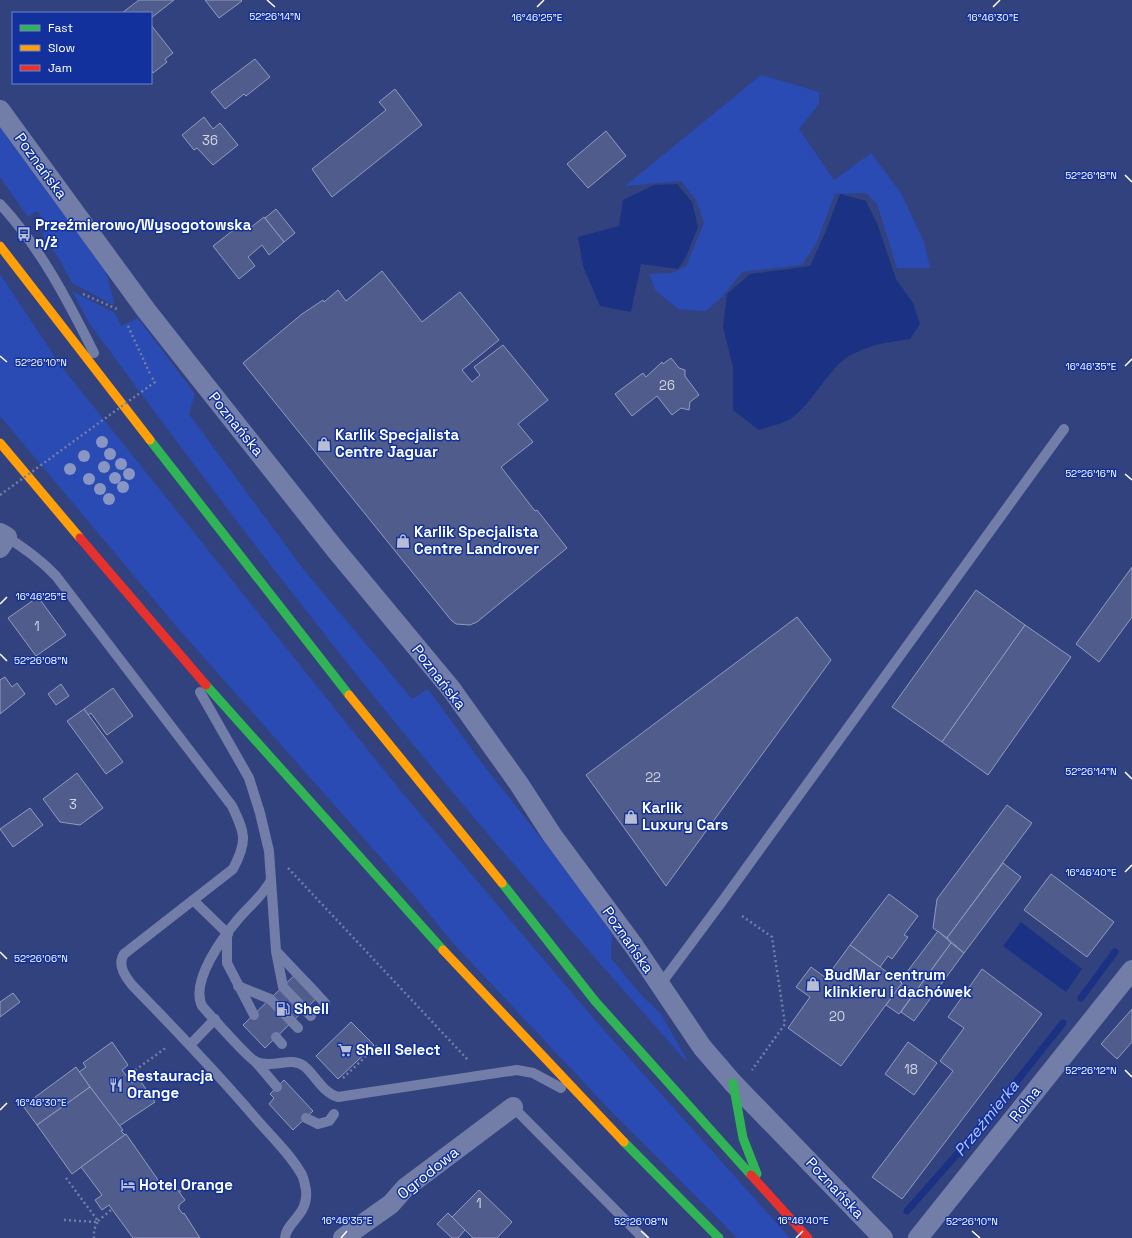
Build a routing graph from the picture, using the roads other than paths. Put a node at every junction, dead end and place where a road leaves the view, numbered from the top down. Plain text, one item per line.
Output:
1 (0, 110) edge
2 (0, 204) edge
3 (0, 246) edge
4 (112, 389) junction
5 (1064, 429) dead end
6 (0, 443) edge
7 (0, 459) edge
8 (32, 481) junction
9 (2, 540) edge
10 (183, 660) junction
11 (271, 880) junction
12 (193, 900) junction
13 (228, 934) junction
14 (276, 951) junction
15 (1132, 970) edge
16 (660, 985) junction
17 (238, 986) junction
18 (325, 1003) dead end
19 (254, 1015) dead end
20 (311, 1016) dead end
21 (215, 1019) junction
22 (298, 1028) dead end
23 (190, 1045) junction
24 (255, 1061) junction
25 (736, 1086) junction
26 (277, 1087) dead end
27 (513, 1107) joint
28 (334, 1114) dead end
29 (306, 1118) dead end
30 (622, 1140) junction
31 (776, 1204) junction
32 (285, 1238) edge
33 (343, 1238) edge
34 (643, 1238) edge
35 (719, 1238) edge
36 (808, 1238) edge
37 (883, 1238) edge
38 (918, 1238) edge

1 - 16 street, Poznańska
2 - 4 lane
3 - 4 main road
4 - 31 main road
5 - 16 lane
6 - 8 main road
7 - 8 lane
8 - 10 main road
9 - 12 lane
10 - 11 lane
10 - 30 main road
11 - 13 lane
11 - 14 lane
12 - 13 lane
12 - 23 lane
13 - 17 lane
13 - 21 lane
14 - 18 lane
14 - 20 lane
15 - 38 street, Rolna
16 - 25 street, Poznańska
17 - 19 lane
17 - 22 lane
21 - 23 lane
21 - 24 lane
23 - 32 lane
24 - 26 lane
24 - 30 lane
25 - 31 main road
25 - 37 street, Poznańska
27 - 33 street, Ogrodowa
27 - 34 lane
28 - 29 lane
30 - 35 main road
31 - 36 main road

